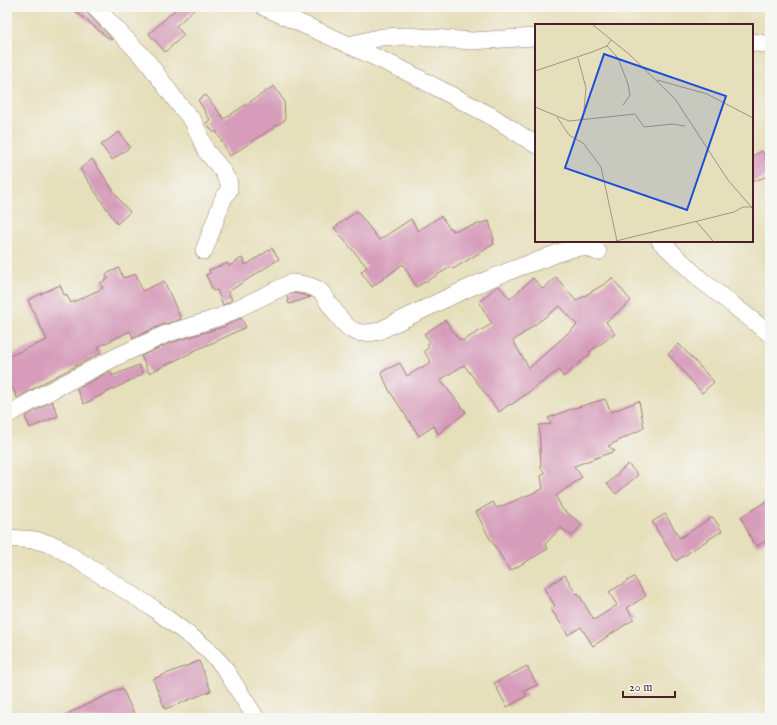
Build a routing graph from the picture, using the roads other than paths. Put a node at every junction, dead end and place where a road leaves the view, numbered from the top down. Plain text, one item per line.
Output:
1 (94, 7) edge
2 (264, 7) edge
3 (535, 37) edge
4 (753, 42) edge
5 (349, 45) junction
6 (770, 45) edge
7 (535, 144) edge
8 (661, 242) edge
9 (204, 251) dead end
10 (598, 252) dead end
11 (770, 334) edge
12 (8, 410) edge
13 (7, 538) edge
14 (256, 718) edge

1 - 9 street
2 - 5 street
3 - 5 street
4 - 6 street
5 - 7 street
8 - 11 street
10 - 12 street
13 - 14 street

